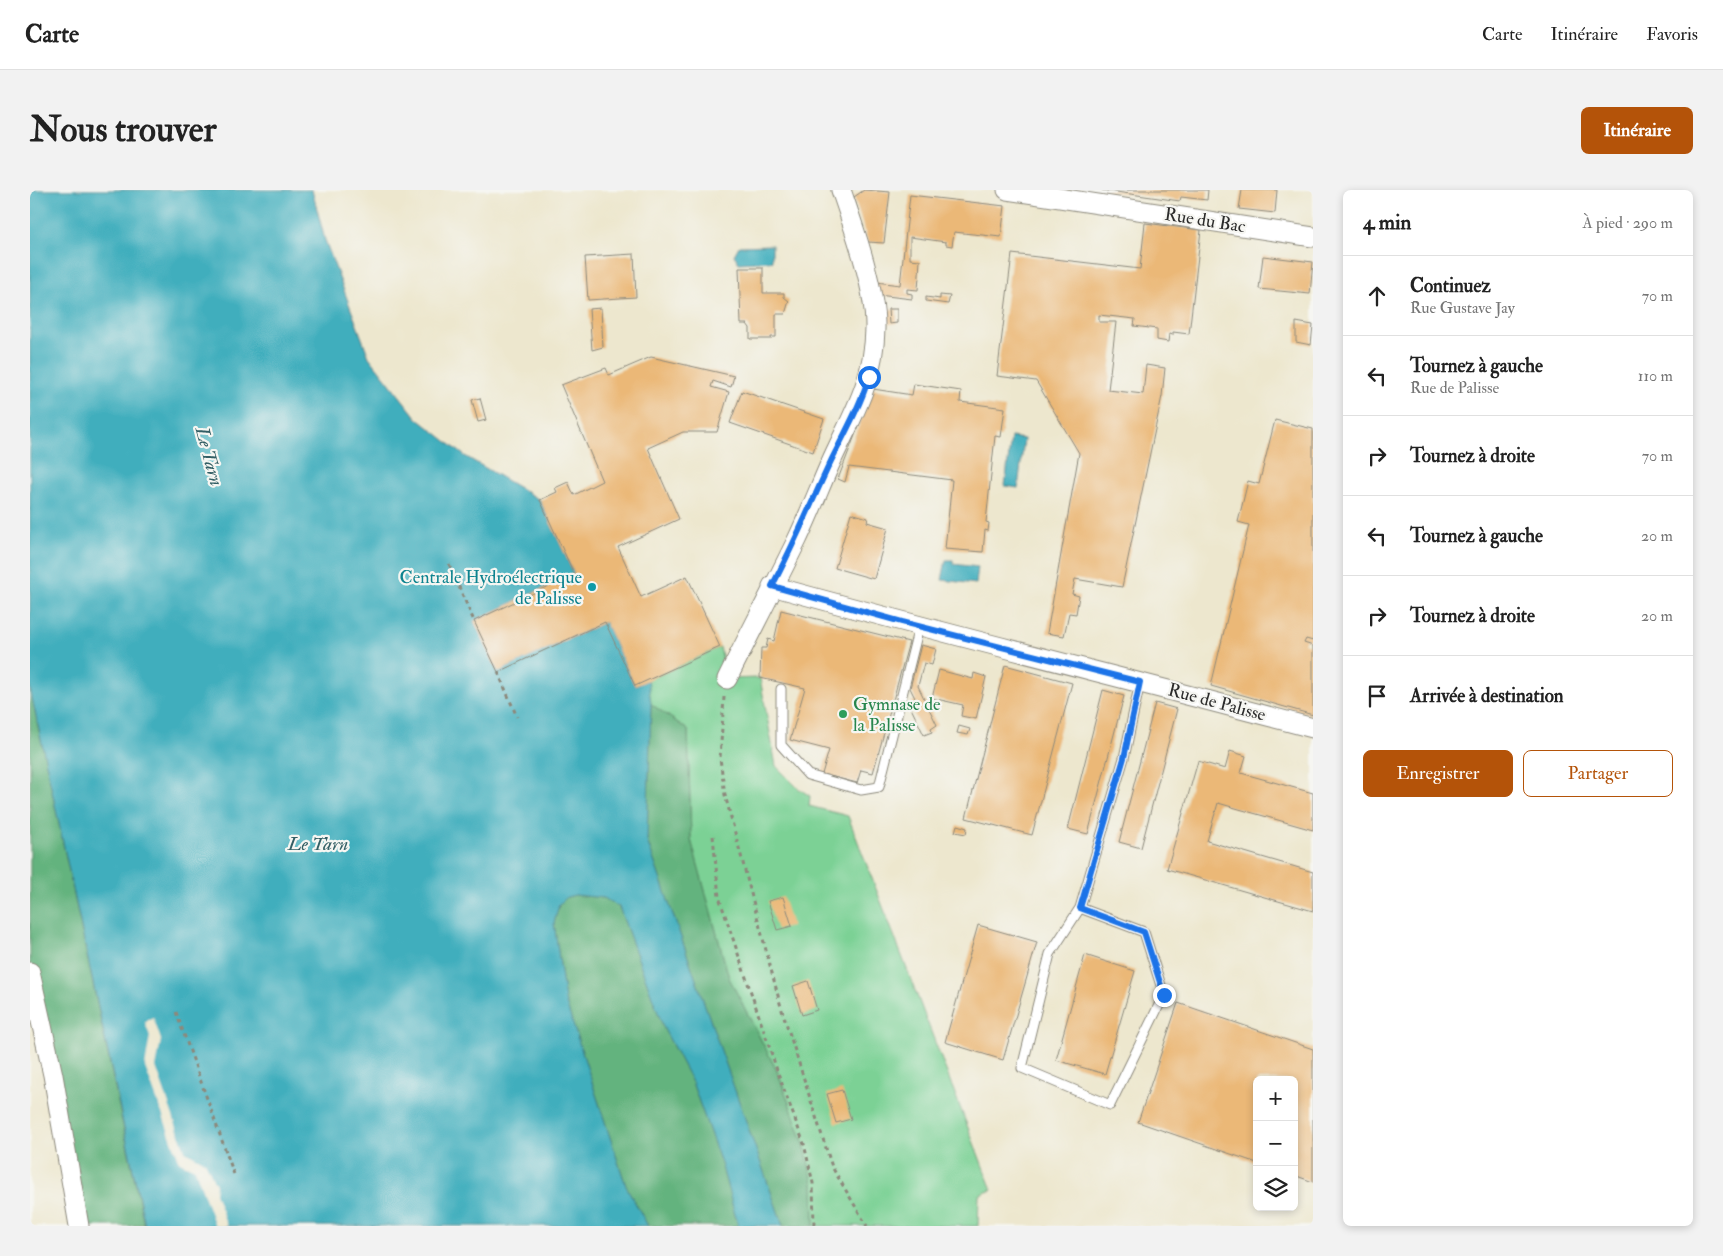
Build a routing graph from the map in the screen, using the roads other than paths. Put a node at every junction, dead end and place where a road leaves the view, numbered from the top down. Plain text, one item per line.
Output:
1 (841, 190) edge
2 (1007, 190) edge
3 (1313, 237) edge
4 (772, 586) junction
5 (919, 627) junction
6 (726, 679) road end
7 (1140, 682) junction
8 (781, 689) dead end
9 (1313, 728) edge
10 (1080, 908) junction
11 (30, 972) edge
12 (79, 1226) edge

1 - 4 street
2 - 3 street, Rue du Bac
4 - 5 street, Rue de Palisse
4 - 6 street
5 - 7 street, Rue de Palisse
5 - 8 lane
7 - 9 street, Rue de Palisse
7 - 10 lane
10 - 10 lane
11 - 12 street

